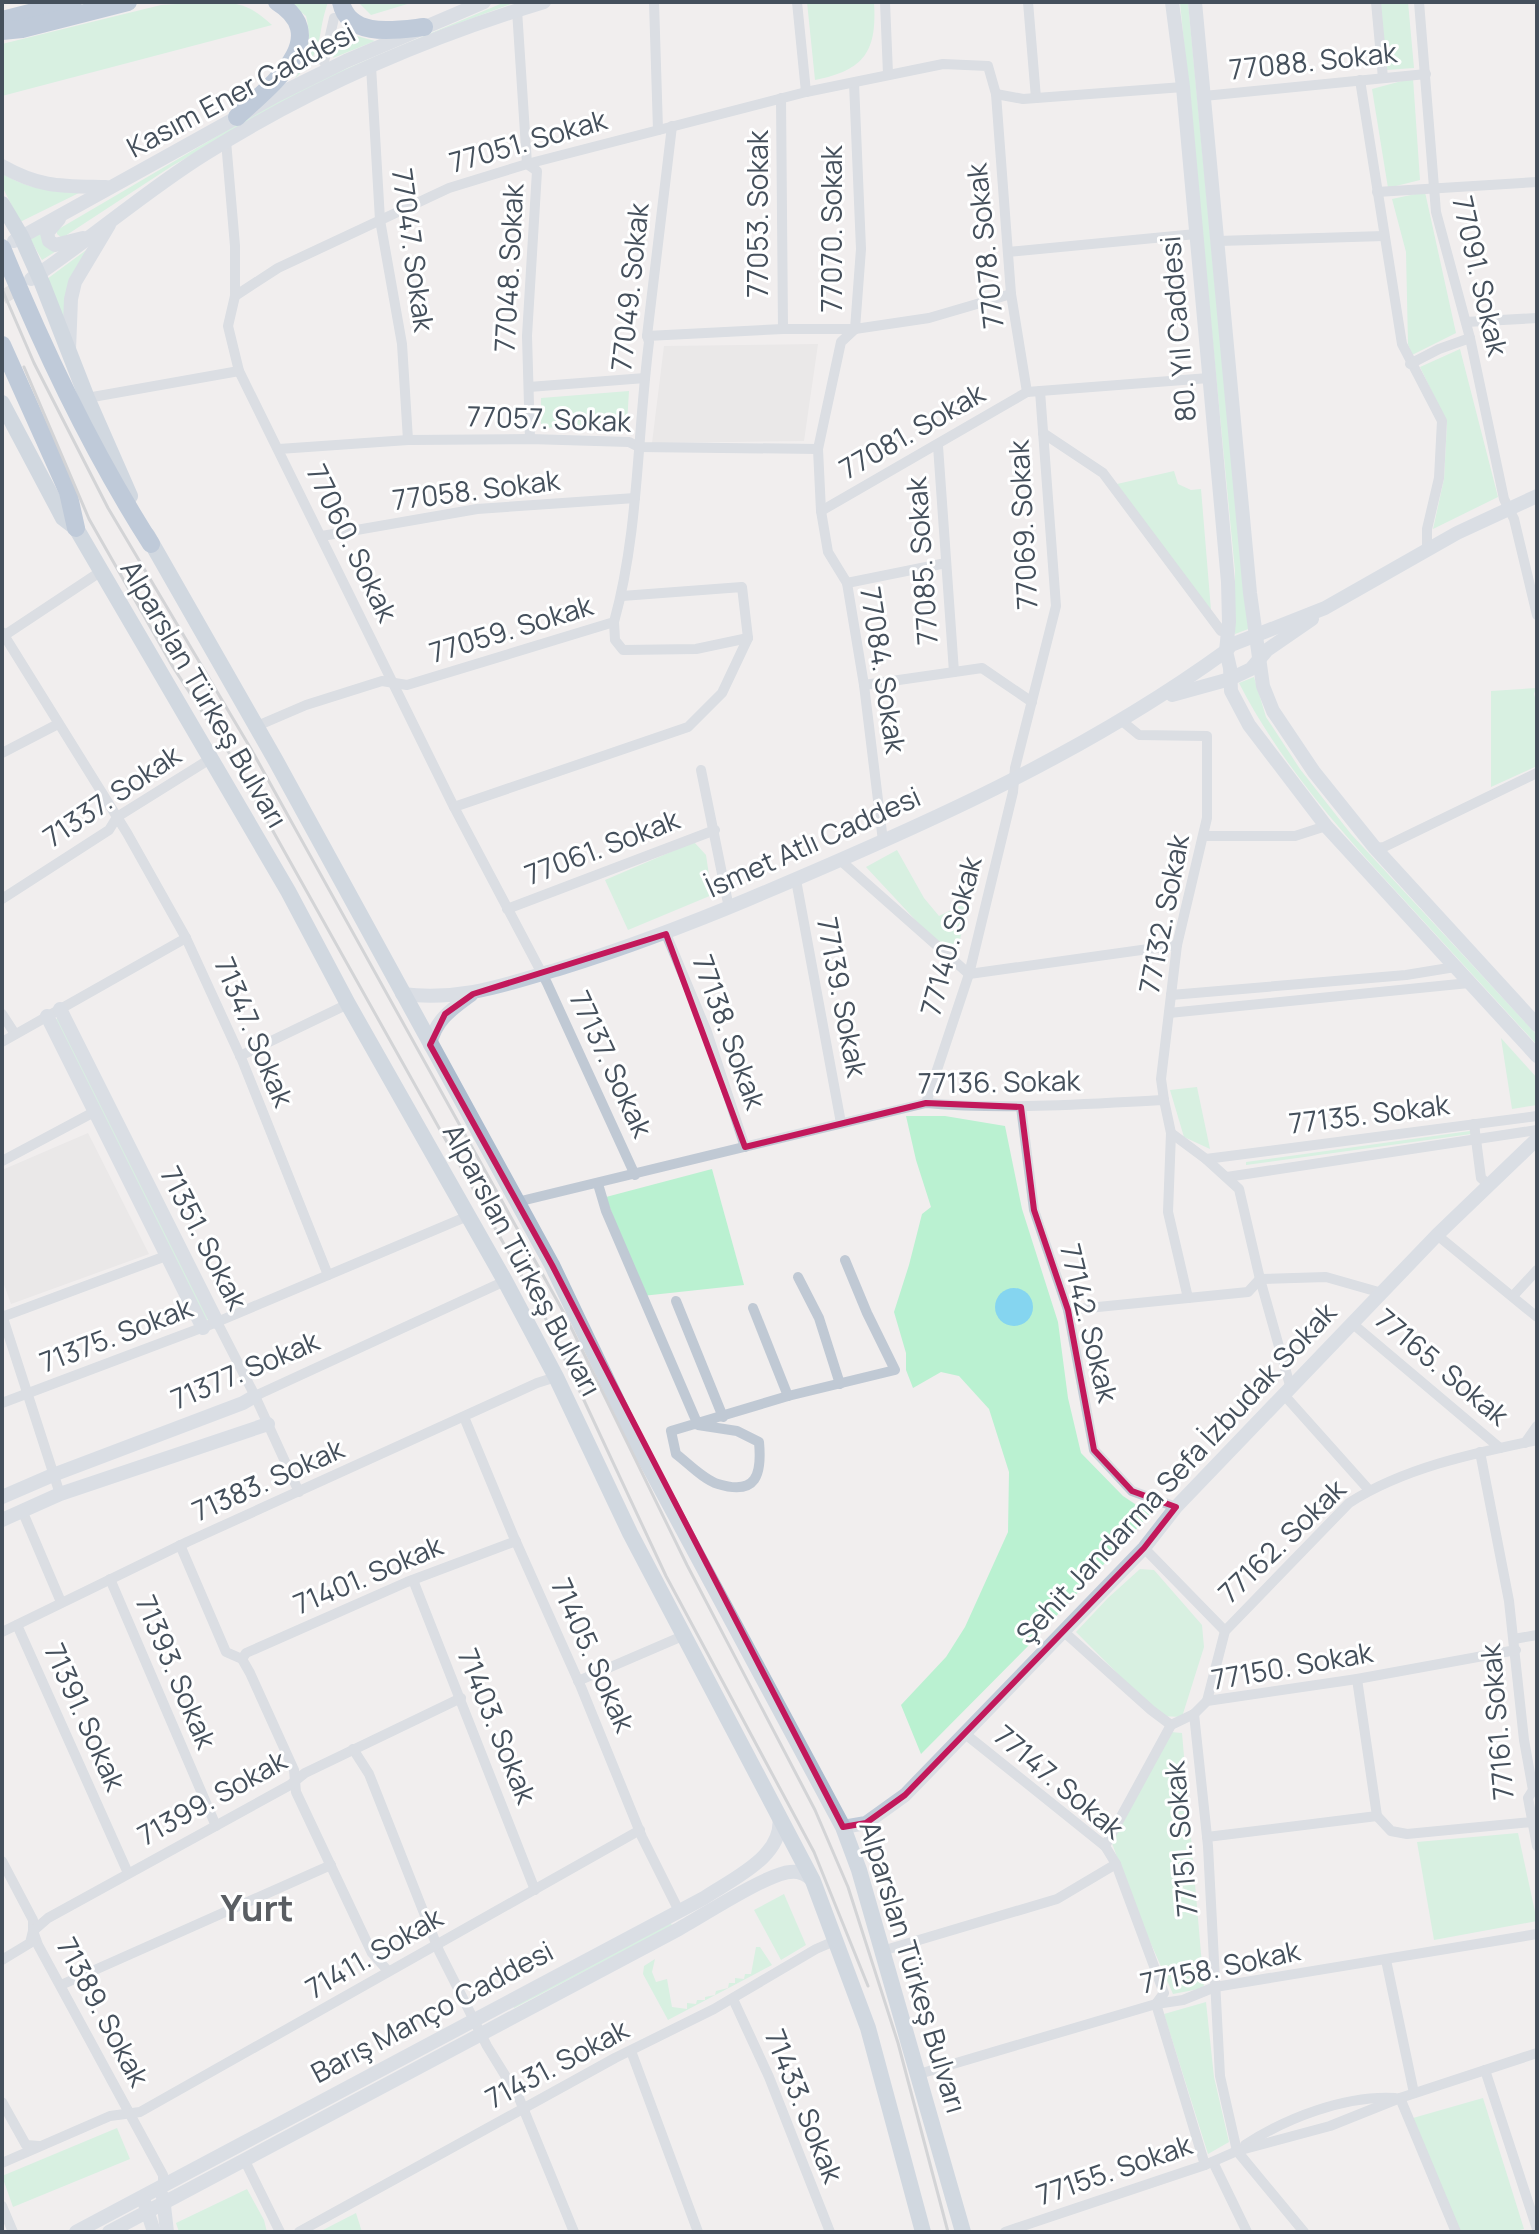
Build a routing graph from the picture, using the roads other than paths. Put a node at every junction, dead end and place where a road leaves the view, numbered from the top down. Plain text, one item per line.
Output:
1 (73, 2) edge
2 (128, 2) edge
3 (277, 2) edge
4 (484, 2) edge
5 (544, 2) edge
6 (654, 2) edge
7 (797, 2) edge
8 (885, 2) edge
9 (1028, 2) edge
10 (1172, 2) edge
11 (1195, 2) edge
12 (1376, 2) edge
13 (1419, 2) edge
14 (520, 6) edge
15 (338, 10) edge
16 (2, 20) edge
17 (424, 27) junction
18 (2, 31) edge
19 (324, 62) dead end
20 (371, 66) junction
21 (888, 74) junction
22 (1426, 74) junction
23 (1383, 78) junction
24 (1360, 80) junction
25 (854, 83) junction
26 (1183, 87) junction
27 (806, 92) junction
28 (996, 94) junction
29 (1204, 96) junction
30 (781, 98) junction
31 (1036, 98) junction
32 (237, 117) junction
33 (672, 126) junction
34 (658, 130) junction
35 (226, 141) junction
36 (527, 164) junction
37 (2, 166) edge
38 (1537, 182) edge
39 (110, 187) junction
40 (1435, 189) junction
41 (1377, 192) junction
42 (2, 204) edge
43 (79, 204) junction
44 (380, 220) junction
45 (111, 221) junction
46 (1196, 234) junction
47 (1384, 236) junction
48 (87, 237) junction
49 (1218, 241) junction
50 (12, 242) edge
51 (1008, 252) junction
52 (34, 277) junction
53 (1011, 294) junction
54 (235, 296) junction
55 (1537, 318) edge
56 (1466, 322) junction
57 (783, 329) junction
58 (855, 329) junction
59 (647, 336) junction
60 (1470, 338) junction
61 (2, 345) edge
62 (69, 352) junction
63 (1410, 364) junction
64 (239, 371) junction
65 (645, 378) junction
66 (1209, 378) junction
67 (529, 387) junction
68 (1040, 391) junction
69 (1027, 392) junction
70 (87, 398) junction
71 (2, 403) edge
72 (1043, 433) junction
73 (530, 439) junction
74 (408, 440) junction
75 (938, 446) junction
76 (639, 447) junction
77 (279, 449) junction
78 (818, 449) junction
79 (1537, 496) edge
80 (635, 498) junction
81 (1510, 509) junction
82 (821, 511) junction
83 (76, 528) junction
84 (322, 536) junction
85 (151, 544) junction
86 (1427, 550) junction
87 (946, 563) junction
88 (100, 572) junction
89 (847, 583) junction
90 (622, 596) junction
91 (1325, 608) junction
92 (1537, 615) edge
93 (614, 622) junction
94 (1229, 631) junction
95 (3, 635) edge
96 (1257, 635) junction
97 (748, 638) junction
98 (1226, 651) junction
99 (1260, 658) junction
100 (954, 672) junction
101 (1230, 679) junction
102 (395, 683) junction
103 (864, 685) junction
104 (1158, 699) junction
105 (1032, 702) junction
106 (1122, 721) junction
107 (58, 724) junction
108 (257, 726) junction
109 (2, 753) edge
110 (210, 759) junction
111 (701, 770) dead end
112 (1537, 773) edge
113 (1014, 780) junction
114 (454, 807) junction
115 (117, 817) junction
116 (1326, 826) junction
117 (715, 830) junction
118 (1204, 836) junction
119 (883, 841) junction
120 (1375, 848) junction
121 (840, 860) junction
122 (796, 880) junction
123 (2, 899) edge
124 (729, 908) junction
125 (507, 909) junction
126 (666, 934) junction
127 (186, 938) junction
128 (1177, 945) junction
129 (1455, 967) junction
130 (542, 974) junction
131 (969, 974) junction
132 (1469, 983) junction
133 (402, 994) junction
134 (473, 994) junction
135 (1171, 995) junction
136 (348, 1004) junction
137 (53, 1012) junction
138 (1169, 1013) junction
139 (2, 1014) edge
140 (1537, 1025) edge
141 (15, 1034) junction
142 (2, 1042) edge
143 (430, 1045) junction
144 (240, 1056) junction
145 (1537, 1056) edge
146 (1164, 1100) junction
147 (926, 1103) junction
148 (1021, 1107) junction
149 (94, 1112) junction
150 (1537, 1116) edge
151 (841, 1123) junction
152 (1474, 1124) junction
153 (1537, 1130) edge
154 (1171, 1133) junction
155 (1476, 1139) junction
156 (1537, 1139) edge
157 (745, 1147) junction
158 (1206, 1159) junction
159 (2, 1161) edge
160 (635, 1175) junction
161 (1227, 1177) junction
162 (598, 1184) junction
163 (1489, 1185) junction
164 (517, 1202) junction
165 (468, 1216) junction
166 (1437, 1235) junction
167 (166, 1256) junction
168 (845, 1260) dead end
169 (1537, 1270) edge
170 (328, 1275) junction
171 (798, 1277) dead end
172 (1260, 1279) junction
173 (505, 1281) junction
174 (1382, 1293) junction
175 (1513, 1296) junction
176 (1188, 1298) junction
177 (676, 1301) dead end
178 (753, 1308) dead end
179 (1068, 1310) junction
180 (2, 1316) edge
181 (1537, 1317) edge
182 (1353, 1324) junction
183 (210, 1325) junction
184 (556, 1377) junction
185 (840, 1384) junction
186 (1288, 1392) junction
187 (27, 1395) junction
188 (255, 1396) junction
189 (788, 1396) junction
190 (2, 1403) edge
191 (464, 1417) junction
192 (723, 1417) junction
193 (268, 1424) junction
194 (698, 1425) junction
195 (1537, 1426) edge
196 (1537, 1440) edge
197 (1525, 1443) junction
198 (1500, 1448) junction
199 (1480, 1452) junction
200 (53, 1475) junction
201 (1369, 1490) junction
202 (299, 1492) junction
203 (60, 1494) junction
204 (2, 1497) edge
205 (1176, 1507) junction
206 (25, 1508) junction
207 (2, 1520) edge
208 (516, 1541) junction
209 (180, 1545) junction
210 (1144, 1548) junction
211 (110, 1579) junction
212 (413, 1580) junction
213 (61, 1602) junction
214 (17, 1625) junction
215 (1063, 1631) junction
216 (1225, 1631) junction
217 (2, 1632) edge
218 (685, 1635) junction
219 (1537, 1635) edge
220 (1515, 1645) junction
221 (242, 1659) junction
222 (1357, 1679) junction
223 (578, 1681) junction
224 (461, 1698) junction
225 (1207, 1701) junction
226 (1194, 1714) junction
227 (1171, 1725) junction
228 (964, 1733) junction
229 (353, 1749) junction
230 (295, 1781) junction
231 (1533, 1798) edge
232 (778, 1811) junction
233 (1377, 1816) junction
234 (1532, 1822) junction
235 (216, 1826) junction
236 (843, 1827) junction
237 (640, 1830) junction
238 (1207, 1837) junction
239 (1105, 1846) junction
240 (1537, 1846) edge
241 (2, 1861) edge
242 (1116, 1864) junction
243 (331, 1865) junction
244 (128, 1873) junction
245 (813, 1881) junction
246 (535, 1890) junction
247 (679, 1911) junction
248 (33, 1931) junction
249 (1537, 1934) edge
250 (837, 1940) junction
251 (437, 1944) junction
252 (882, 1951) junction
253 (2, 1960) edge
254 (1386, 1960) junction
255 (388, 1971) junction
256 (61, 1985) junction
257 (1215, 1987) junction
258 (733, 1999) junction
259 (1156, 2004) junction
260 (475, 2018) junction
261 (482, 2032) junction
262 (631, 2051) junction
263 (1537, 2053) edge
264 (1485, 2070) junction
265 (919, 2074) junction
266 (1414, 2093) junction
267 (1400, 2098) junction
268 (2, 2102) edge
269 (523, 2109) junction
270 (130, 2114) junction
271 (40, 2147) junction
272 (1237, 2151) junction
273 (244, 2159) junction
274 (2, 2163) edge
275 (1209, 2163) junction
276 (163, 2185) junction
277 (151, 2203) junction
278 (2, 2206) edge
279 (1537, 2229) edge
280 (13, 2232) edge
281 (76, 2232) edge
282 (109, 2232) edge
283 (154, 2232) edge
284 (167, 2232) edge
285 (280, 2232) edge
286 (299, 2232) edge
287 (574, 2232) edge
288 (698, 2232) edge
289 (830, 2232) edge
290 (923, 2232) edge
291 (963, 2232) edge
292 (1005, 2232) edge
293 (1247, 2232) edge
294 (1304, 2232) edge
295 (1456, 2232) edge

1 - 16 highway
2 - 18 highway
3 - 32 highway
4 - 17 main road, Kasım Ener Caddesi
5 - 14 main road, Kasım Ener Caddesi
6 - 34 street
7 - 27 street
8 - 21 street
9 - 31 street
10 - 26 main road, 80. Yıl Caddesi
11 - 29 main road, 80. Yıl Caddesi
12 - 23 street
13 - 22 street, 77091. Sokak
14 - 20 main road, Kasım Ener Caddesi
14 - 36 street, 77048. Sokak
15 - 17 highway
15 - 19 street
17 - 32 main road, Kasım Ener Caddesi
20 - 35 main road, Kasım Ener Caddesi
20 - 44 street, 77047. Sokak
21 - 25 street, 77051. Sokak
21 - 28 street, 77051. Sokak
22 - 23 street, 77088. Sokak
22 - 40 street, 77091. Sokak
23 - 24 street, 77088. Sokak
24 - 29 street, 77088. Sokak
24 - 41 street
25 - 27 street, 77051. Sokak
25 - 58 street, 77070. Sokak
26 - 31 street
26 - 46 main road, 80. Yıl Caddesi
27 - 30 street, 77051. Sokak
28 - 31 street
28 - 51 street, 77078. Sokak
29 - 49 main road, 80. Yıl Caddesi
30 - 33 street, 77051. Sokak
30 - 57 street, 77053. Sokak
32 - 39 main road, Kasım Ener Caddesi
33 - 34 street, 77051. Sokak
33 - 59 street, 77049. Sokak
34 - 36 street, 77051. Sokak
35 - 45 main road, Kasım Ener Caddesi
35 - 54 street, 77060. Sokak
36 - 44 street, 77051. Sokak
36 - 67 street, 77048. Sokak
37 - 39 main road
38 - 40 street
39 - 43 main road, Kasım Ener Caddesi
40 - 41 street
40 - 56 street, 77091. Sokak
41 - 47 street
42 - 50 main road, Alparslan Türkeş Bulvarı
43 - 48 main road
43 - 50 main road
44 - 54 street, 77051. Sokak
44 - 74 street, 77047. Sokak
45 - 48 main road, Kasım Ener Caddesi
45 - 62 main road
46 - 51 street
46 - 66 main road, 80. Yıl Caddesi
47 - 49 street
47 - 63 street
48 - 52 main road, Kasım Ener Caddesi
49 - 96 main road, 80. Yıl Caddesi
50 - 52 main road, Alparslan Türkeş Bulvarı
50 - 85 highway, Alparslan Türkeş Bulvarı
51 - 53 street, 77078. Sokak
52 - 62 main road, Alparslan Türkeş Bulvarı
53 - 58 street
53 - 69 street, 77078. Sokak
54 - 64 street, 77060. Sokak
55 - 56 street
56 - 60 street, 77091. Sokak
57 - 58 street
57 - 59 street
58 - 78 street, 77070. Sokak
59 - 65 street, 77049. Sokak
60 - 63 street
60 - 81 street, 77091. Sokak
61 - 83 highway, Alparslan Türkeş Bulvarı
62 - 70 main road, Alparslan Türkeş Bulvarı
63 - 86 street
64 - 70 street
64 - 77 street, 77060. Sokak
65 - 67 street
65 - 76 street, 77049. Sokak
66 - 68 street
66 - 94 main road, 80. Yıl Caddesi
67 - 73 street, 77048. Sokak
68 - 69 street
68 - 72 street, 77069. Sokak
69 - 75 street, 77081. Sokak
70 - 85 main road, Alparslan Türkeş Bulvarı
71 - 83 main road
72 - 94 street
72 - 105 street, 77069. Sokak
73 - 74 street, 77057. Sokak
73 - 76 street, 77057. Sokak
74 - 77 street, 77057. Sokak
75 - 82 street, 77081. Sokak
75 - 87 street, 77085. Sokak
76 - 78 street, 77057. Sokak
76 - 80 street, 77049. Sokak
77 - 84 street, 77060. Sokak
78 - 82 street, 77070. Sokak
79 - 81 main road
80 - 84 street, 77058. Sokak
80 - 90 street, 77049. Sokak
81 - 86 main road
81 - 92 street, 77091. Sokak
82 - 89 street, 77084. Sokak
83 - 88 main road, Alparslan Türkeş Bulvarı
84 - 102 street, 77060. Sokak
85 - 108 main road, Alparslan Türkeş Bulvarı
86 - 91 main road
87 - 89 street
87 - 100 street, 77085. Sokak
88 - 95 street
88 - 110 main road, Alparslan Türkeş Bulvarı
89 - 103 street, 77084. Sokak
90 - 93 street, 77059. Sokak
90 - 97 street
91 - 96 main road
91 - 99 main road
93 - 97 street
93 - 102 street, 77059. Sokak
94 - 98 main road, 80. Yıl Caddesi
95 - 107 street, 71347. Sokak
96 - 98 main road, İsmet Atlı Caddesi
96 - 99 main road, 80. Yıl Caddesi
97 - 114 street
98 - 101 main road, 80. Yıl Caddesi
98 - 104 main road, İsmet Atlı Caddesi
99 - 101 main road, İsmet Atlı Caddesi
99 - 120 main road
100 - 103 street
100 - 105 street
101 - 104 main road, İsmet Atlı Caddesi
101 - 116 main road
102 - 108 street, 77059. Sokak
102 - 114 street, 77060. Sokak
103 - 119 street, 77084. Sokak
104 - 106 main road, İsmet Atlı Caddesi
105 - 113 street, 77069. Sokak
106 - 113 main road, İsmet Atlı Caddesi
106 - 118 street, 77132. Sokak
107 - 109 street
107 - 115 street, 71347. Sokak
108 - 133 main road, Alparslan Türkeş Bulvarı
110 - 115 street, 71337. Sokak
110 - 136 main road, Alparslan Türkeş Bulvarı
111 - 117 street
112 - 120 street
113 - 119 main road, İsmet Atlı Caddesi
113 - 131 street, 77140. Sokak
114 - 125 street, 77060. Sokak
115 - 123 street, 71337. Sokak
115 - 127 street, 71347. Sokak
116 - 118 street
116 - 129 main road
117 - 124 street
117 - 125 street, 77061. Sokak
118 - 128 street, 77132. Sokak
119 - 121 main road, İsmet Atlı Caddesi
120 - 140 main road
121 - 122 main road, İsmet Atlı Caddesi
121 - 131 street
122 - 124 main road, İsmet Atlı Caddesi
122 - 151 street, 77139. Sokak
124 - 126 main road, İsmet Atlı Caddesi
125 - 130 street, 77137. Sokak
126 - 130 main road, İsmet Atlı Caddesi
126 - 157 street, 77138. Sokak
127 - 137 street
127 - 144 street, 71347. Sokak
128 - 131 street
128 - 135 street, 77132. Sokak
129 - 132 main road
129 - 135 street
130 - 134 main road, İsmet Atlı Caddesi
130 - 160 street, 77137. Sokak
131 - 147 street, 77140. Sokak
132 - 138 street
132 - 145 main road
133 - 134 main road
133 - 143 main road, Alparslan Türkeş Bulvarı
134 - 143 main road
135 - 138 street, 77132. Sokak
136 - 144 street
136 - 165 main road, Alparslan Türkeş Bulvarı
137 - 141 street
137 - 149 main road, 71351. Sokak
137 - 183 main road, 71351. Sokak
138 - 146 street, 77132. Sokak
139 - 141 street
141 - 142 street
143 - 164 main road, Alparslan Türkeş Bulvarı
144 - 170 street, 71347. Sokak
146 - 148 street, 77136. Sokak
146 - 154 street
147 - 148 street, 77136. Sokak
147 - 151 street, 77136. Sokak
148 - 179 street, 77142. Sokak
149 - 159 street
149 - 167 main road, 71351. Sokak
150 - 152 street, 77135. Sokak
151 - 157 street, 77136. Sokak
152 - 155 street
152 - 158 street, 77135. Sokak
153 - 155 street, 77135. Sokak
154 - 158 street
154 - 176 street
155 - 161 street, 77135. Sokak
155 - 163 street
156 - 163 main road, Şehit Jandarma Sefa İzbudak Sokak
157 - 160 street, 77136. Sokak
158 - 161 street
160 - 162 street, 77136. Sokak
161 - 172 street
162 - 164 street, 77136. Sokak
162 - 194 street
163 - 166 main road, Şehit Jandarma Sefa İzbudak Sokak
164 - 236 main road, Alparslan Türkeş Bulvarı
165 - 170 street, 71375. Sokak
165 - 173 main road, Alparslan Türkeş Bulvarı
166 - 174 main road, Şehit Jandarma Sefa İzbudak Sokak
166 - 175 street
167 - 180 street
167 - 183 main road, 71351. Sokak
168 - 185 street
169 - 175 street
170 - 183 street, 71375. Sokak
171 - 185 street
172 - 174 street
172 - 176 street
172 - 186 street
173 - 184 main road, Alparslan Türkeş Bulvarı
173 - 188 street, 71377. Sokak
174 - 182 main road, Şehit Jandarma Sefa İzbudak Sokak
175 - 181 street
176 - 179 street
177 - 192 street
178 - 189 street
179 - 205 street, 77142. Sokak
180 - 187 street
182 - 186 main road, Şehit Jandarma Sefa İzbudak Sokak
182 - 198 street, 77165. Sokak
183 - 187 street, 71375. Sokak
183 - 188 street, 71351. Sokak
184 - 191 street, 71383. Sokak
184 - 218 main road, Alparslan Türkeş Bulvarı
185 - 189 street
186 - 201 street
186 - 205 main road, Şehit Jandarma Sefa İzbudak Sokak
187 - 190 street, 71375. Sokak
187 - 200 street
188 - 193 street, 71351. Sokak
188 - 200 main road, 71377. Sokak
189 - 192 street
191 - 202 street, 71383. Sokak
191 - 208 street, 71405. Sokak
192 - 194 street
193 - 202 street, 71351. Sokak
193 - 203 main road, 71377. Sokak
194 - 194 street
195 - 197 street
196 - 197 street, 77162. Sokak
197 - 198 street, 77162. Sokak
198 - 199 street, 77162. Sokak
199 - 201 street, 77162. Sokak
199 - 220 street, 77161. Sokak
200 - 203 street
200 - 204 main road, 71377. Sokak
201 - 216 street, 77162. Sokak
202 - 209 street, 71383. Sokak
203 - 206 main road, 71377. Sokak
205 - 210 main road, Şehit Jandarma Sefa İzbudak Sokak
206 - 207 main road, 71377. Sokak
206 - 213 street
208 - 212 street, 71401. Sokak
208 - 223 street, 71405. Sokak
209 - 211 street, 71383. Sokak
209 - 221 street
210 - 215 main road, Şehit Jandarma Sefa İzbudak Sokak
210 - 216 street
211 - 213 street, 71383. Sokak
211 - 235 street, 71393. Sokak
212 - 221 street, 71401. Sokak
212 - 224 street, 71403. Sokak
213 - 214 street, 71383. Sokak
214 - 217 street, 71383. Sokak
214 - 244 street, 71391. Sokak
215 - 227 street
215 - 228 main road, Şehit Jandarma Sefa İzbudak Sokak
216 - 225 street, 77162. Sokak
218 - 223 street
218 - 232 main road, Alparslan Türkeş Bulvarı
219 - 220 street, 77150. Sokak
220 - 222 street, 77150. Sokak
220 - 231 street, 77161. Sokak
221 - 230 street
222 - 225 street, 77150. Sokak
222 - 233 street
223 - 237 street, 71405. Sokak
224 - 229 street, 71399. Sokak
224 - 246 street, 71403. Sokak
225 - 226 street, 77150. Sokak
226 - 227 street, 77150. Sokak
226 - 238 street, 77151. Sokak
227 - 239 street
228 - 236 main road, Şehit Jandarma Sefa İzbudak Sokak
228 - 239 street, 77147. Sokak
229 - 230 street, 71399. Sokak
229 - 251 street
230 - 235 street, 71399. Sokak
230 - 243 street
231 - 234 street, 77161. Sokak
232 - 245 main road, Alparslan Türkeş Bulvarı
232 - 247 main road, Barış Manço Caddesi
233 - 234 street
233 - 238 street
234 - 240 street, 77161. Sokak
235 - 244 street, 71399. Sokak
236 - 252 main road, Alparslan Türkeş Bulvarı
237 - 246 street, 71411. Sokak
237 - 247 street, 71405. Sokak
238 - 257 street, 77151. Sokak
239 - 242 street, 77147. Sokak
241 - 248 street, 71389. Sokak
242 - 252 street
242 - 259 street, 77147. Sokak
243 - 255 street
243 - 256 street
244 - 248 street, 71399. Sokak
245 - 250 main road, Alparslan Türkeş Bulvarı
245 - 261 main road, Barış Manço Caddesi
246 - 251 street, 71411. Sokak
247 - 260 main road, Barış Manço Caddesi
248 - 253 street, 71399. Sokak
248 - 256 street, 71389. Sokak
249 - 254 street, 77158. Sokak
250 - 258 street, 71431. Sokak
250 - 290 main road, Alparslan Türkeş Bulvarı
251 - 255 street, 71411. Sokak
251 - 260 street
252 - 265 main road, Alparslan Türkeş Bulvarı
254 - 257 street, 77158. Sokak
254 - 266 street
255 - 270 street, 71411. Sokak
256 - 270 street, 71389. Sokak
257 - 259 street, 77158. Sokak
257 - 272 street, 77151. Sokak
258 - 262 street, 71431. Sokak
258 - 289 street, 71433. Sokak
259 - 265 street, 77158. Sokak
259 - 275 street
260 - 261 street
260 - 276 main road, Barış Manço Caddesi
261 - 269 street
261 - 273 main road, Barış Manço Caddesi
262 - 269 street, 71431. Sokak
262 - 288 street
263 - 264 street, 77155. Sokak
264 - 266 street, 77155. Sokak
264 - 279 street
265 - 291 main road, Alparslan Türkeş Bulvarı
266 - 267 street, 77155. Sokak
267 - 272 street, 77155. Sokak
267 - 272 street, 77155. Sokak
267 - 295 street
268 - 271 street
269 - 286 street, 71431. Sokak
269 - 287 street
270 - 271 street, 71411. Sokak
270 - 276 street, 71389. Sokak
271 - 274 street, 71411. Sokak
272 - 275 street, 77155. Sokak
272 - 294 street
273 - 277 main road, Barış Manço Caddesi
273 - 285 street
275 - 292 street, 77155. Sokak
275 - 293 street
276 - 277 main road
277 - 281 main road, Barış Manço Caddesi
277 - 282 main road, Barış Manço Caddesi
277 - 283 main road
277 - 284 main road
278 - 280 street

